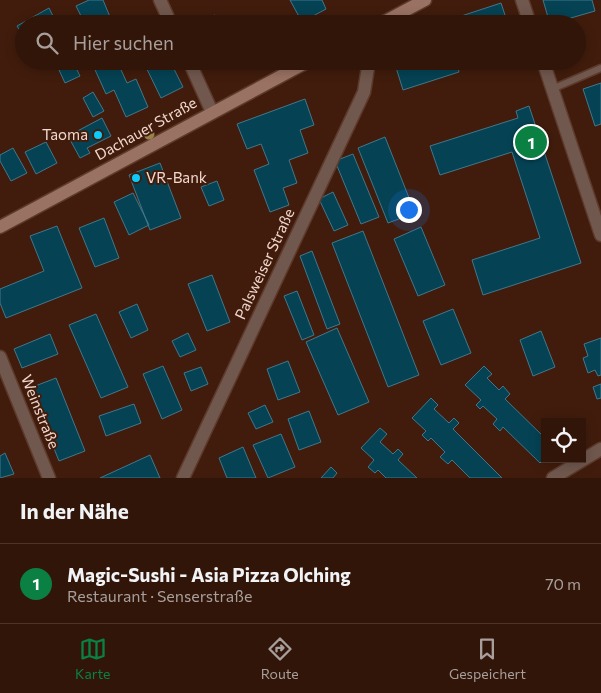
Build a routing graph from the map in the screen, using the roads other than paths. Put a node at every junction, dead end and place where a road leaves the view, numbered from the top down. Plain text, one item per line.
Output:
1 (160, 0) edge
2 (425, 0) edge
3 (522, 0) edge
4 (167, 15) edge
5 (397, 15) edge
6 (527, 15) edge
7 (601, 68) edge
8 (193, 70) edge
9 (292, 70) edge
10 (368, 70) edge
11 (546, 70) edge
12 (552, 88) junction
13 (212, 112) junction
14 (0, 227) edge
15 (601, 235) edge
16 (0, 357) edge
17 (601, 449) edge
18 (49, 478) edge
19 (183, 478) edge
20 (553, 478) edge

1 - 4 street
2 - 5 street
3 - 6 street
7 - 12 lane
8 - 13 street
9 - 13 street, Dachauer Straße
10 - 19 street, Palsweiser Straße
11 - 12 street
12 - 15 street
13 - 14 street, Dachauer Straße
16 - 18 street, Weinstraße
17 - 20 street

